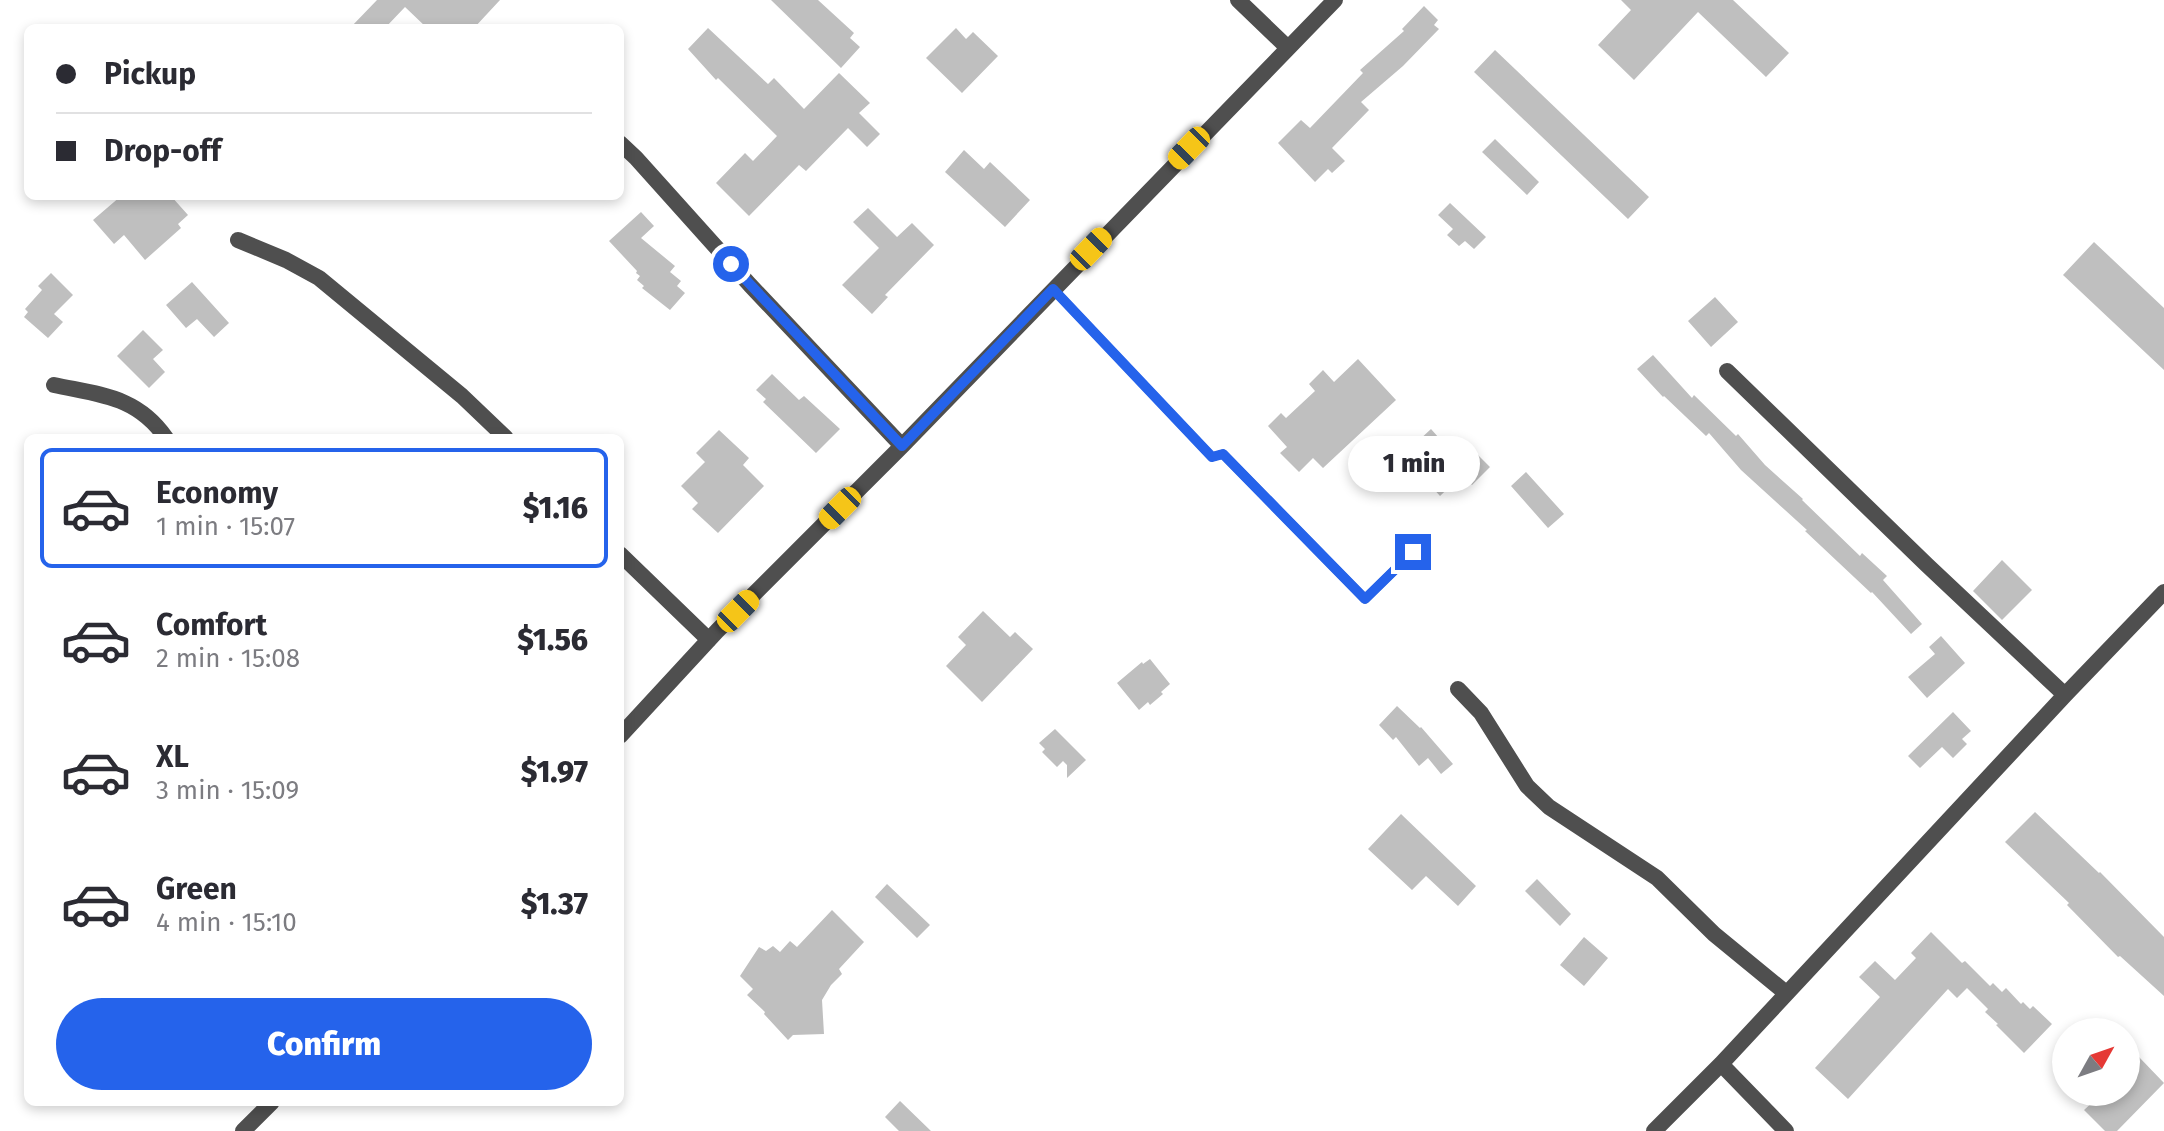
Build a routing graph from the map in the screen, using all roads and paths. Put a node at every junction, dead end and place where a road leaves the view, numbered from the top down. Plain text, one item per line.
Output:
1 (1238, 0) edge
2 (1335, 0) edge
3 (1288, 48) junction
4 (624, 147) edge
5 (238, 240) dead end
6 (1053, 289) junction
7 (1727, 371) dead end
8 (54, 385) dead end
9 (163, 434) edge
10 (502, 434) edge
11 (902, 446) junction
12 (1413, 552) dead end
13 (624, 558) edge
14 (2164, 592) edge
15 (709, 640) junction
16 (1458, 689) dead end
17 (2065, 695) junction
18 (624, 732) edge
19 (1786, 993) junction
20 (1721, 1064) junction
21 (268, 1106) edge
22 (243, 1131) edge
23 (1654, 1131) edge
24 (1786, 1131) edge

1 - 3 street
2 - 3 street
3 - 6 street
4 - 11 street
5 - 10 street
6 - 11 street
6 - 12 lane
7 - 17 street
8 - 9 street
11 - 15 street
13 - 15 street
14 - 17 street
15 - 18 street
16 - 19 street
17 - 19 street
19 - 20 street
20 - 23 street
20 - 24 street
21 - 22 street

